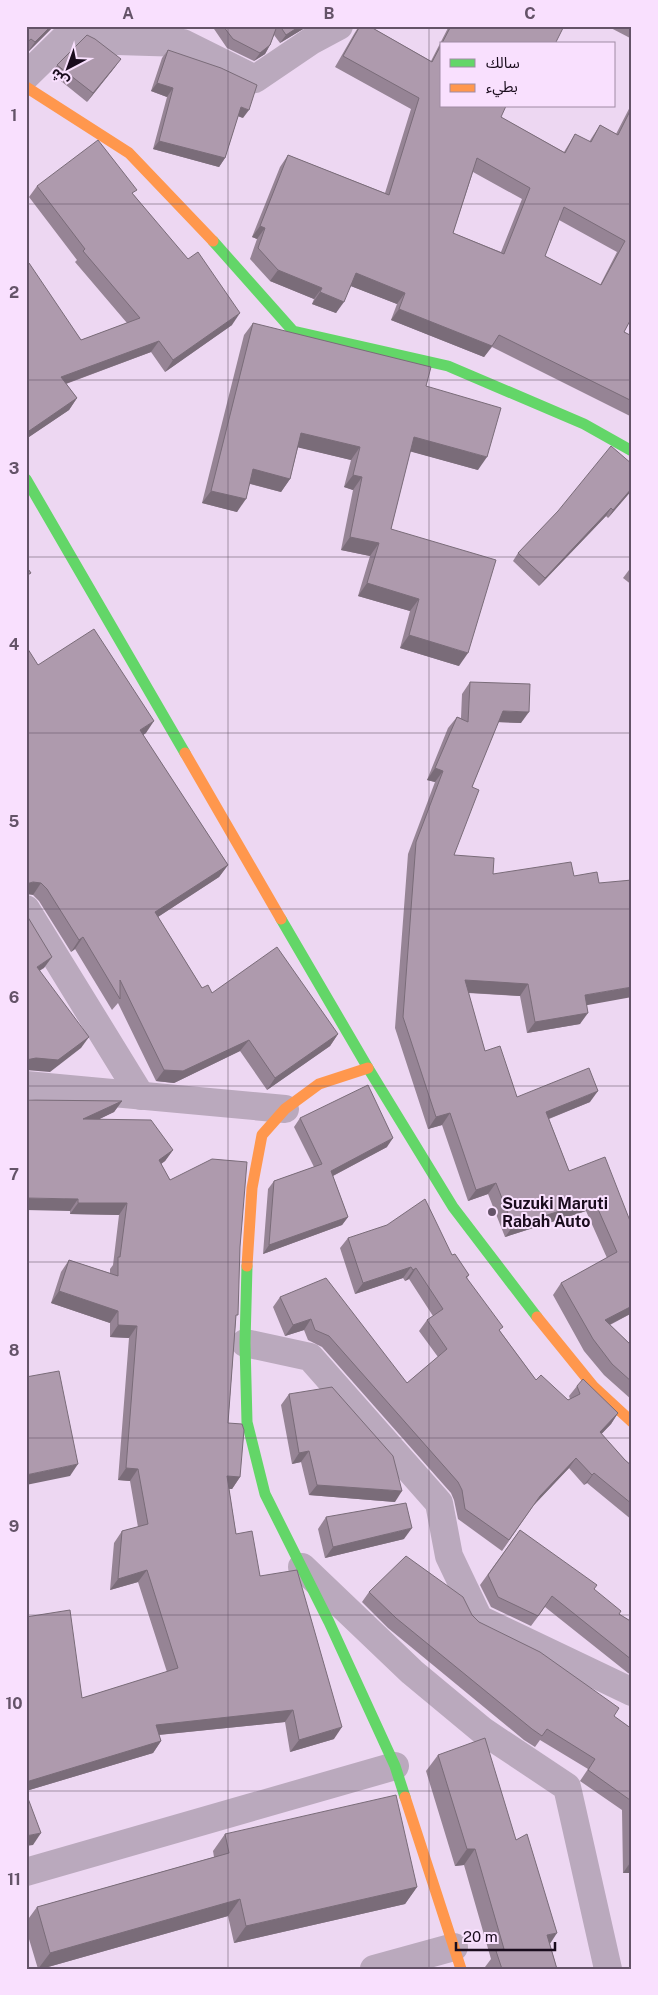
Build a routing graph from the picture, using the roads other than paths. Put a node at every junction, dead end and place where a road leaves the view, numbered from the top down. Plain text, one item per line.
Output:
1 (77, 26) edge
2 (339, 26) edge
3 (26, 76) edge
4 (26, 88) edge
5 (632, 451) edge
6 (26, 478) edge
7 (26, 909) edge
8 (368, 1068) junction
9 (26, 1085) edge
10 (141, 1096) junction
11 (285, 1109) junction
12 (245, 1344) junction
13 (632, 1422) edge
14 (301, 1566) junction
15 (632, 1692) edge
16 (395, 1766) junction
17 (26, 1872) edge
18 (457, 1958) edge
19 (374, 1969) edge
20 (608, 1969) edge

1 - 2 street
1 - 3 street
4 - 5 street
6 - 8 street
7 - 10 street
8 - 11 street
8 - 13 street
9 - 10 street
10 - 11 street
11 - 12 street
12 - 14 street
12 - 15 street
14 - 16 street
14 - 20 street
16 - 17 street
16 - 18 street
18 - 19 street

